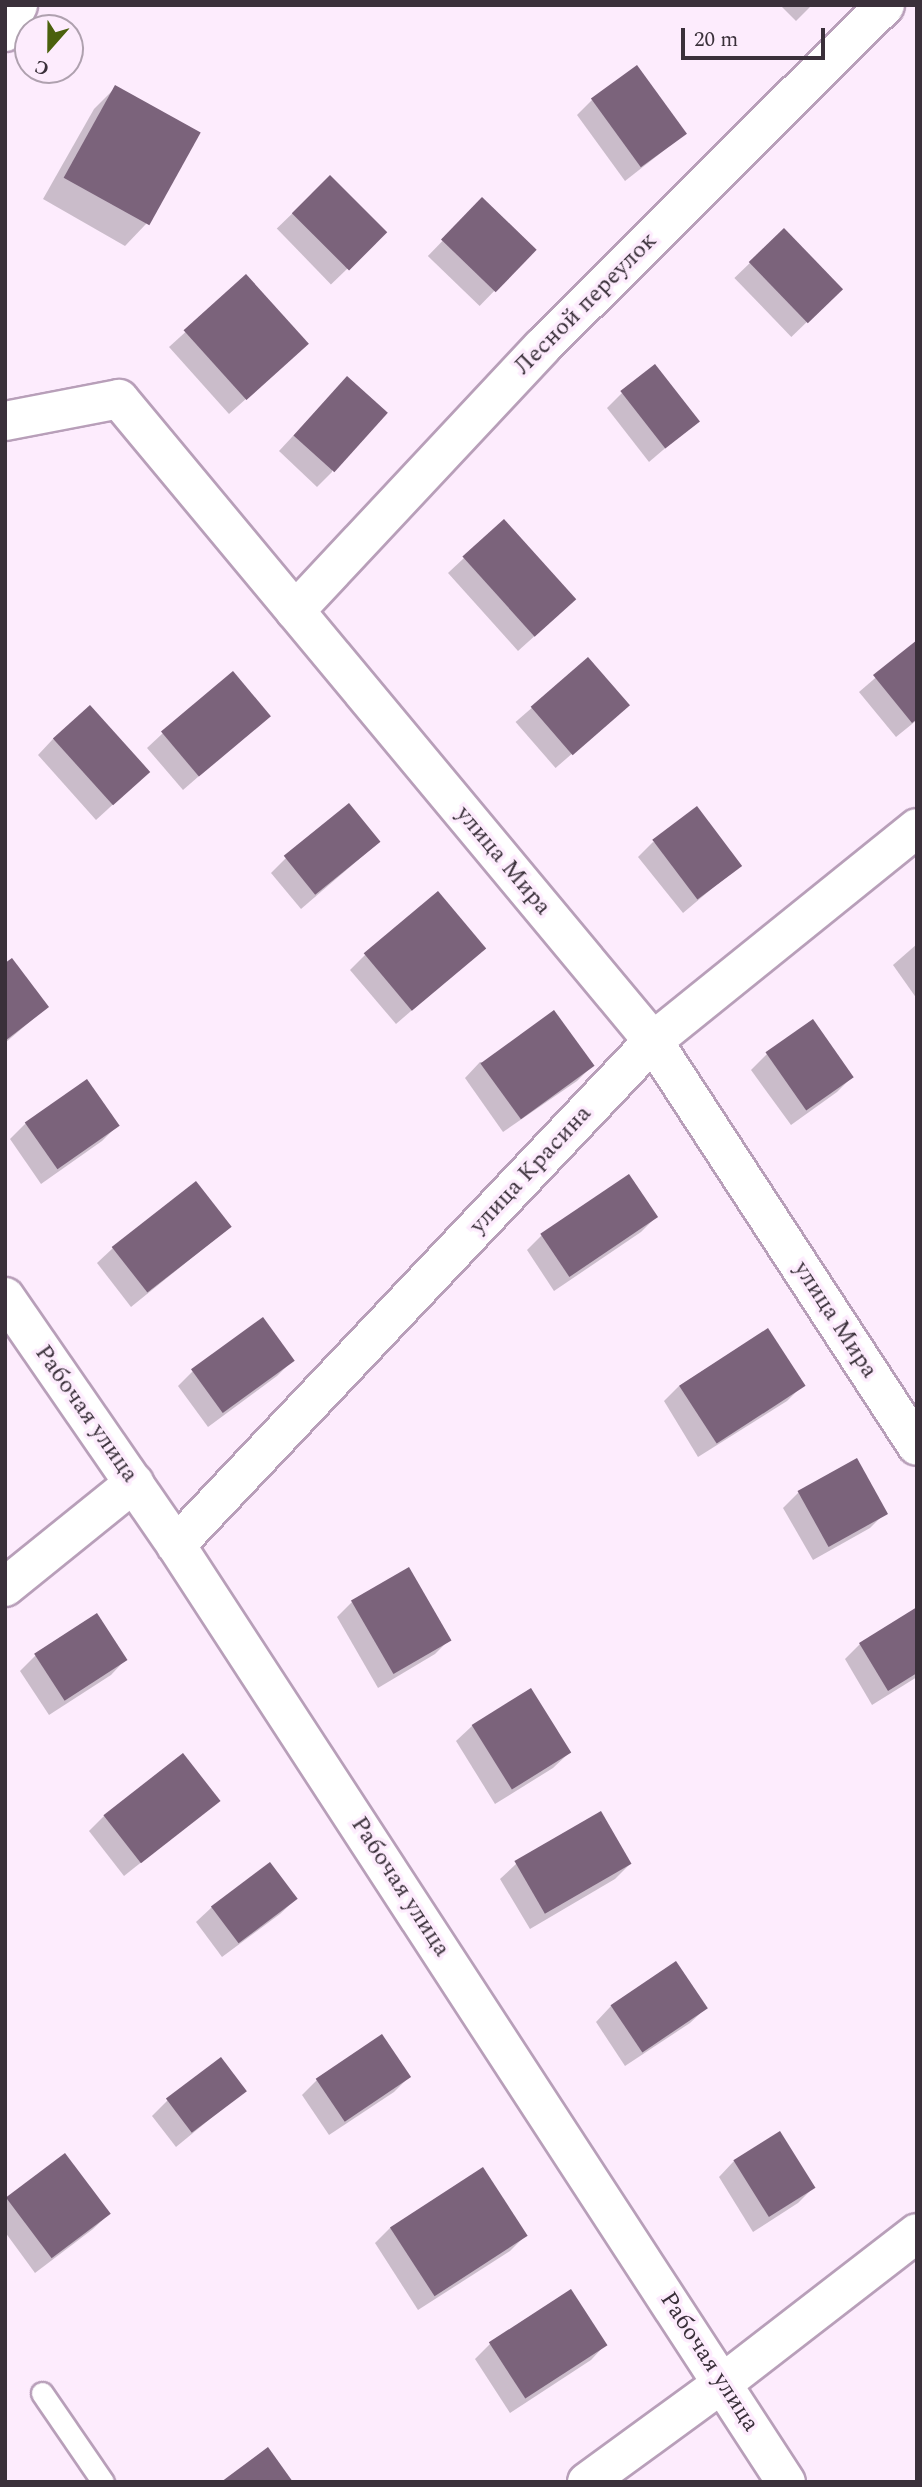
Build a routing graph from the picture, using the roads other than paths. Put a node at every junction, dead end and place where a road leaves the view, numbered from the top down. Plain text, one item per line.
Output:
1 (18, 5) edge
2 (885, 5) edge
3 (5, 32) edge
4 (5, 421) edge
5 (295, 611) junction
6 (917, 828) edge
7 (653, 1041) junction
8 (5, 1297) edge
9 (917, 1446) edge
10 (134, 1483) junction
11 (176, 1545) junction
12 (5, 1587) edge
13 (917, 2233) edge
14 (723, 2383) junction
15 (42, 2393) dead end
16 (103, 2482) edge
17 (587, 2482) edge
18 (786, 2482) edge

1 - 3 street
2 - 5 street, Лесной переулок
4 - 5 street, улица Мира
5 - 7 street, улица Мира
6 - 7 street, улица Красина
7 - 9 street, улица Мира
7 - 11 street, улица Красина
8 - 10 street, Рабочая улица
10 - 11 street, Рабочая улица
10 - 12 street
11 - 14 street, Рабочая улица
13 - 14 street
14 - 17 street
14 - 18 street, Рабочая улица
15 - 16 lane

